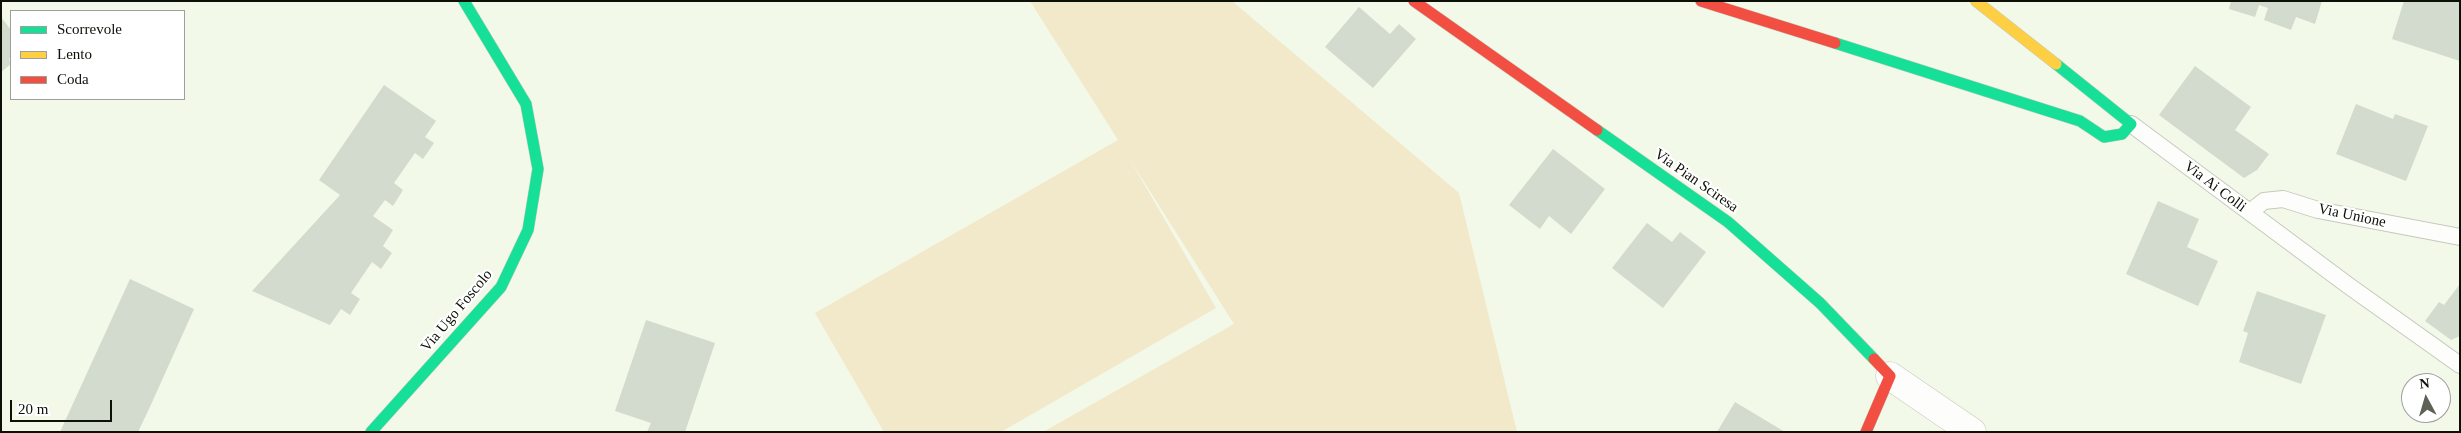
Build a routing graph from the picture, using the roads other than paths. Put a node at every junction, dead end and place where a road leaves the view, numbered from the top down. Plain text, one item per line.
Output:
1 (464, 1) edge
2 (1414, 1) edge
3 (1701, 1) edge
4 (1976, 1) edge
5 (2131, 124) junction
6 (2250, 212) junction
7 (2460, 237) edge
8 (2460, 365) edge
9 (1890, 376) junction
10 (371, 432) edge
11 (1866, 432) edge
12 (1972, 432) edge

1 - 10 street, Via Ugo Foscolo
2 - 9 street, Via Pian Sciresa
3 - 5 street
4 - 5 street, Via Ai Colli
5 - 6 lane, Via Ai Colli
6 - 7 lane, Via Unione
6 - 8 lane, Via Ai Colli
9 - 11 street
9 - 12 street

